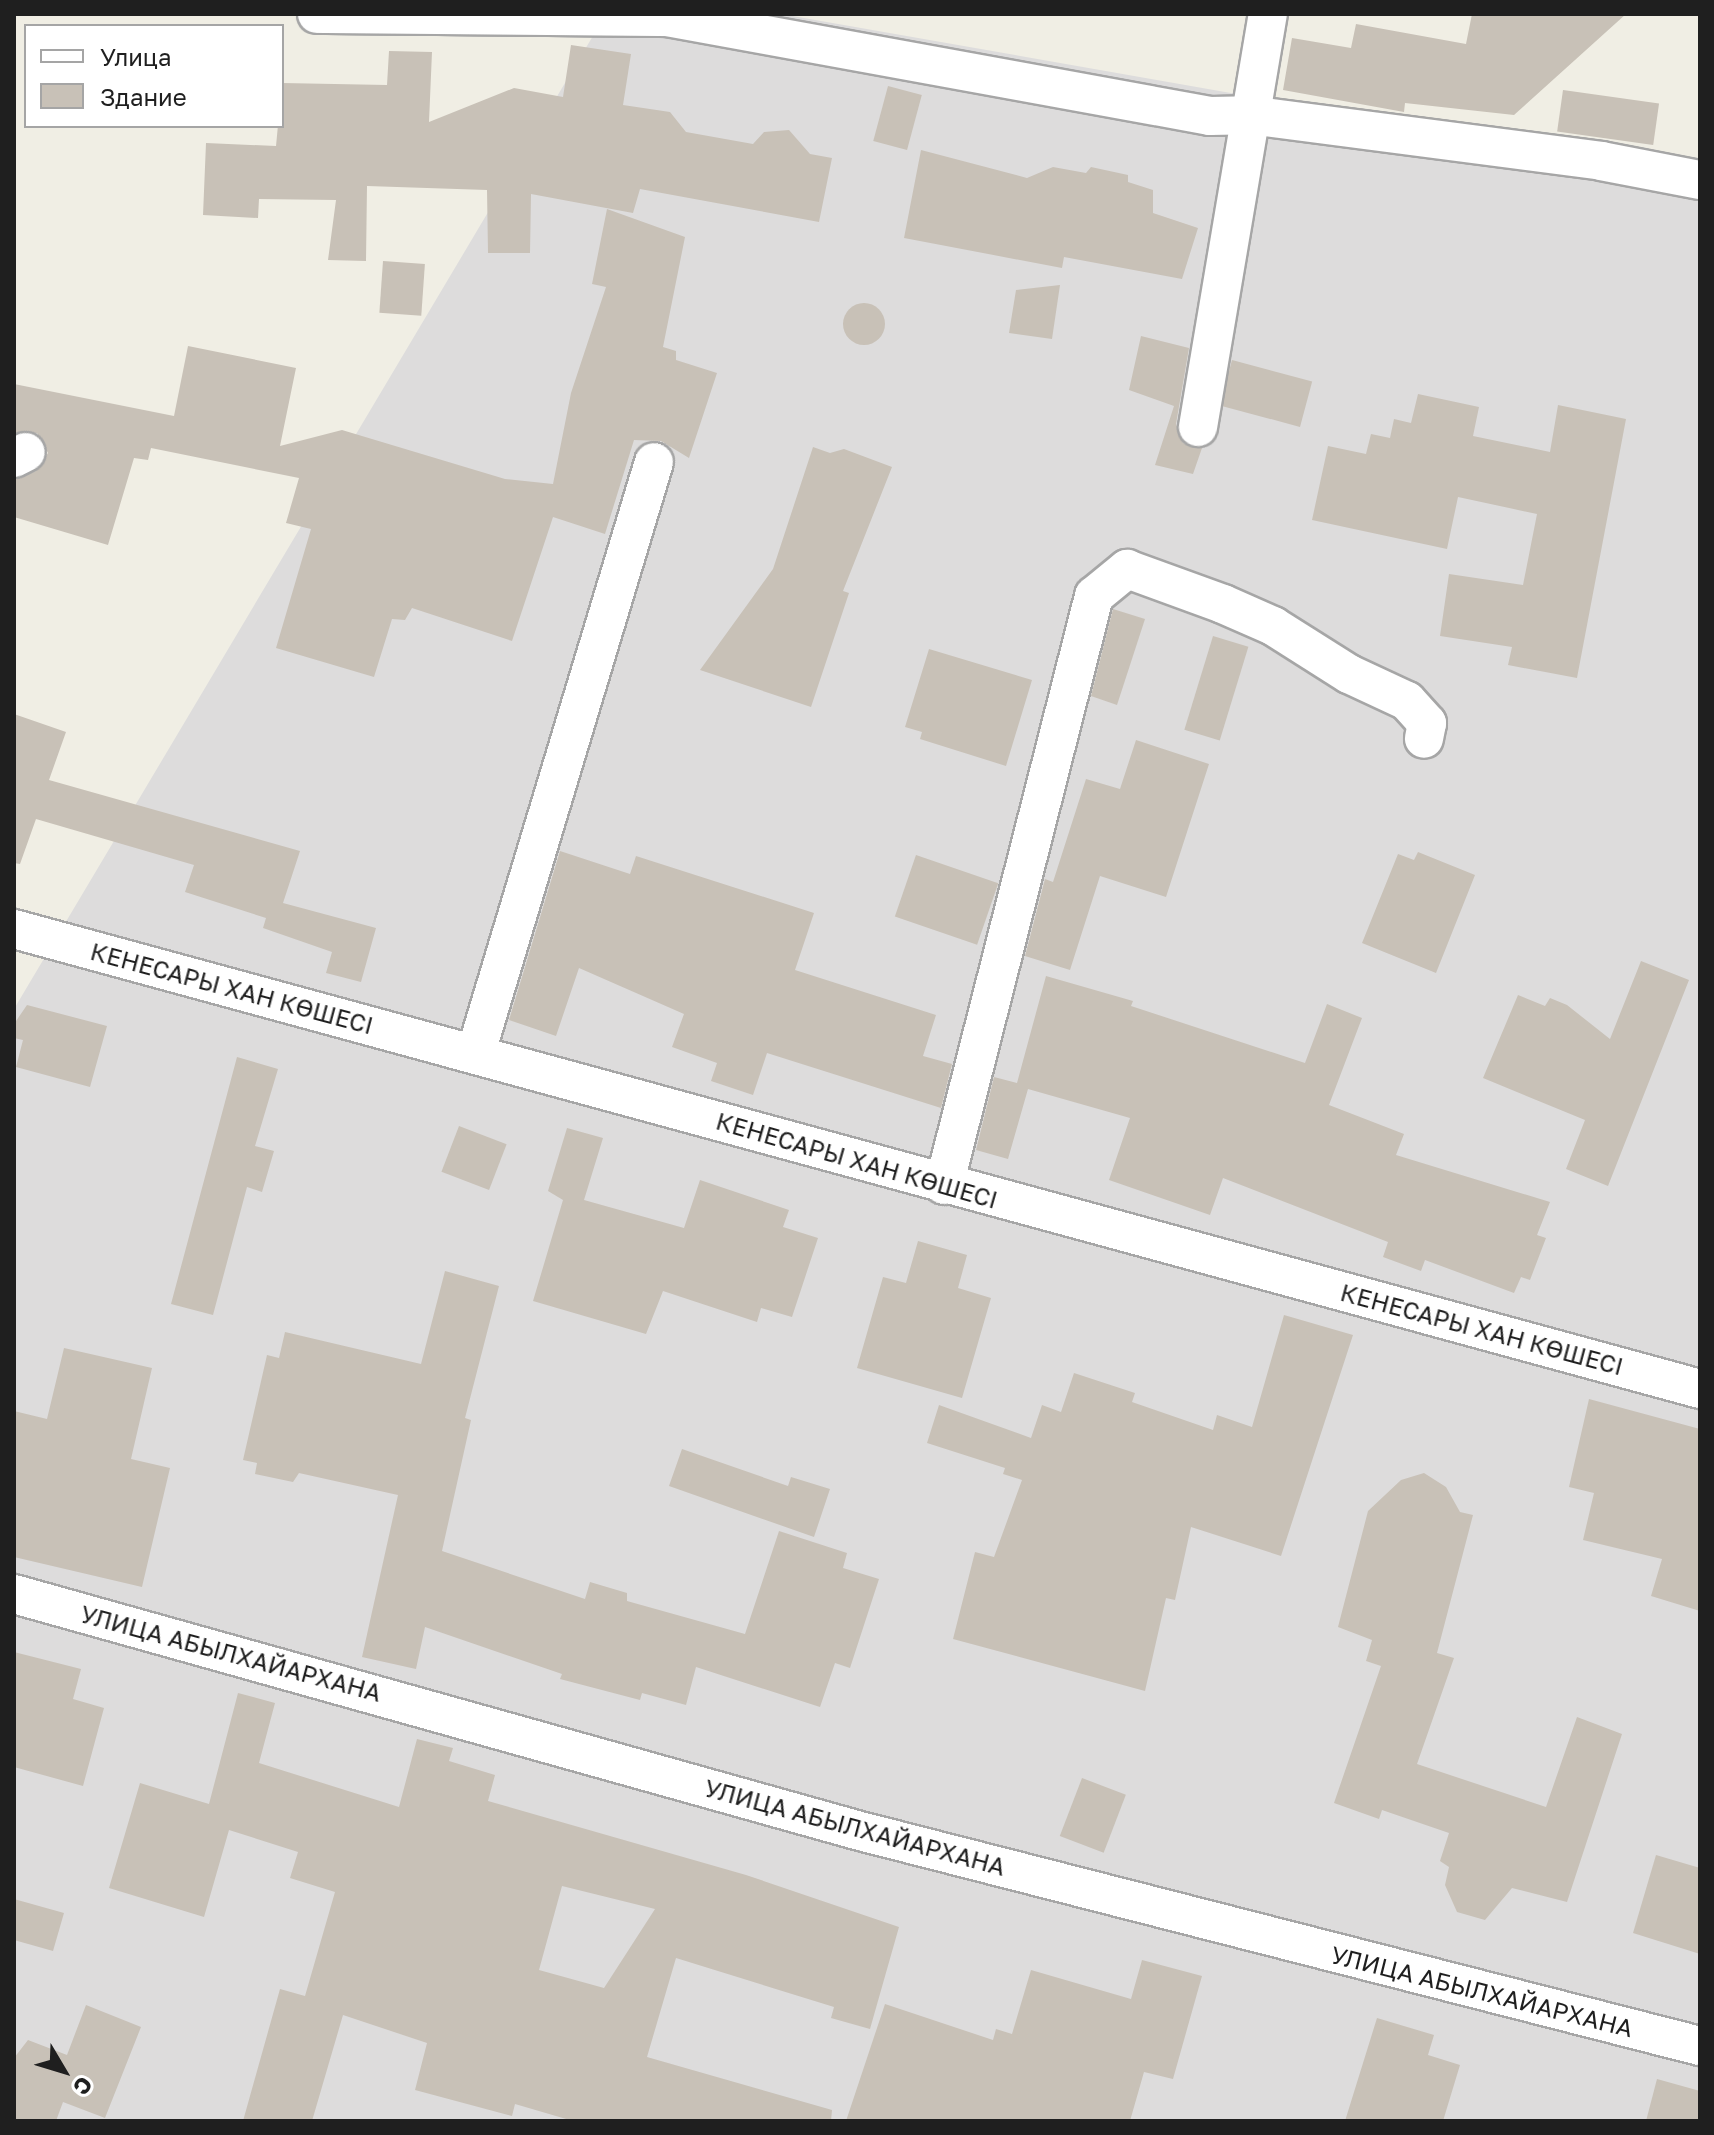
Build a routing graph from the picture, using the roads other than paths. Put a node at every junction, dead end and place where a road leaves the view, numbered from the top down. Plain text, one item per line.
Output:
1 (317, 14) edge
2 (1268, 14) edge
3 (1249, 115) junction
4 (1700, 180) edge
5 (1198, 427) dead end
6 (654, 462) dead end
7 (1424, 739) dead end
8 (14, 929) edge
9 (476, 1052) junction
10 (944, 1185) junction
11 (1700, 1389) edge
12 (14, 1594) edge
13 (1700, 2046) edge

1 - 3 street
2 - 3 street
3 - 4 street
3 - 5 street
6 - 9 street
7 - 10 street
8 - 9 street, КЕНЕСАРЫ ХАН КӨШЕСІ
9 - 10 street, КЕНЕСАРЫ ХАН КӨШЕСІ
10 - 11 street, КЕНЕСАРЫ ХАН КӨШЕСІ
12 - 13 street, УЛИЦА АБЫЛХАЙАРХАНА

